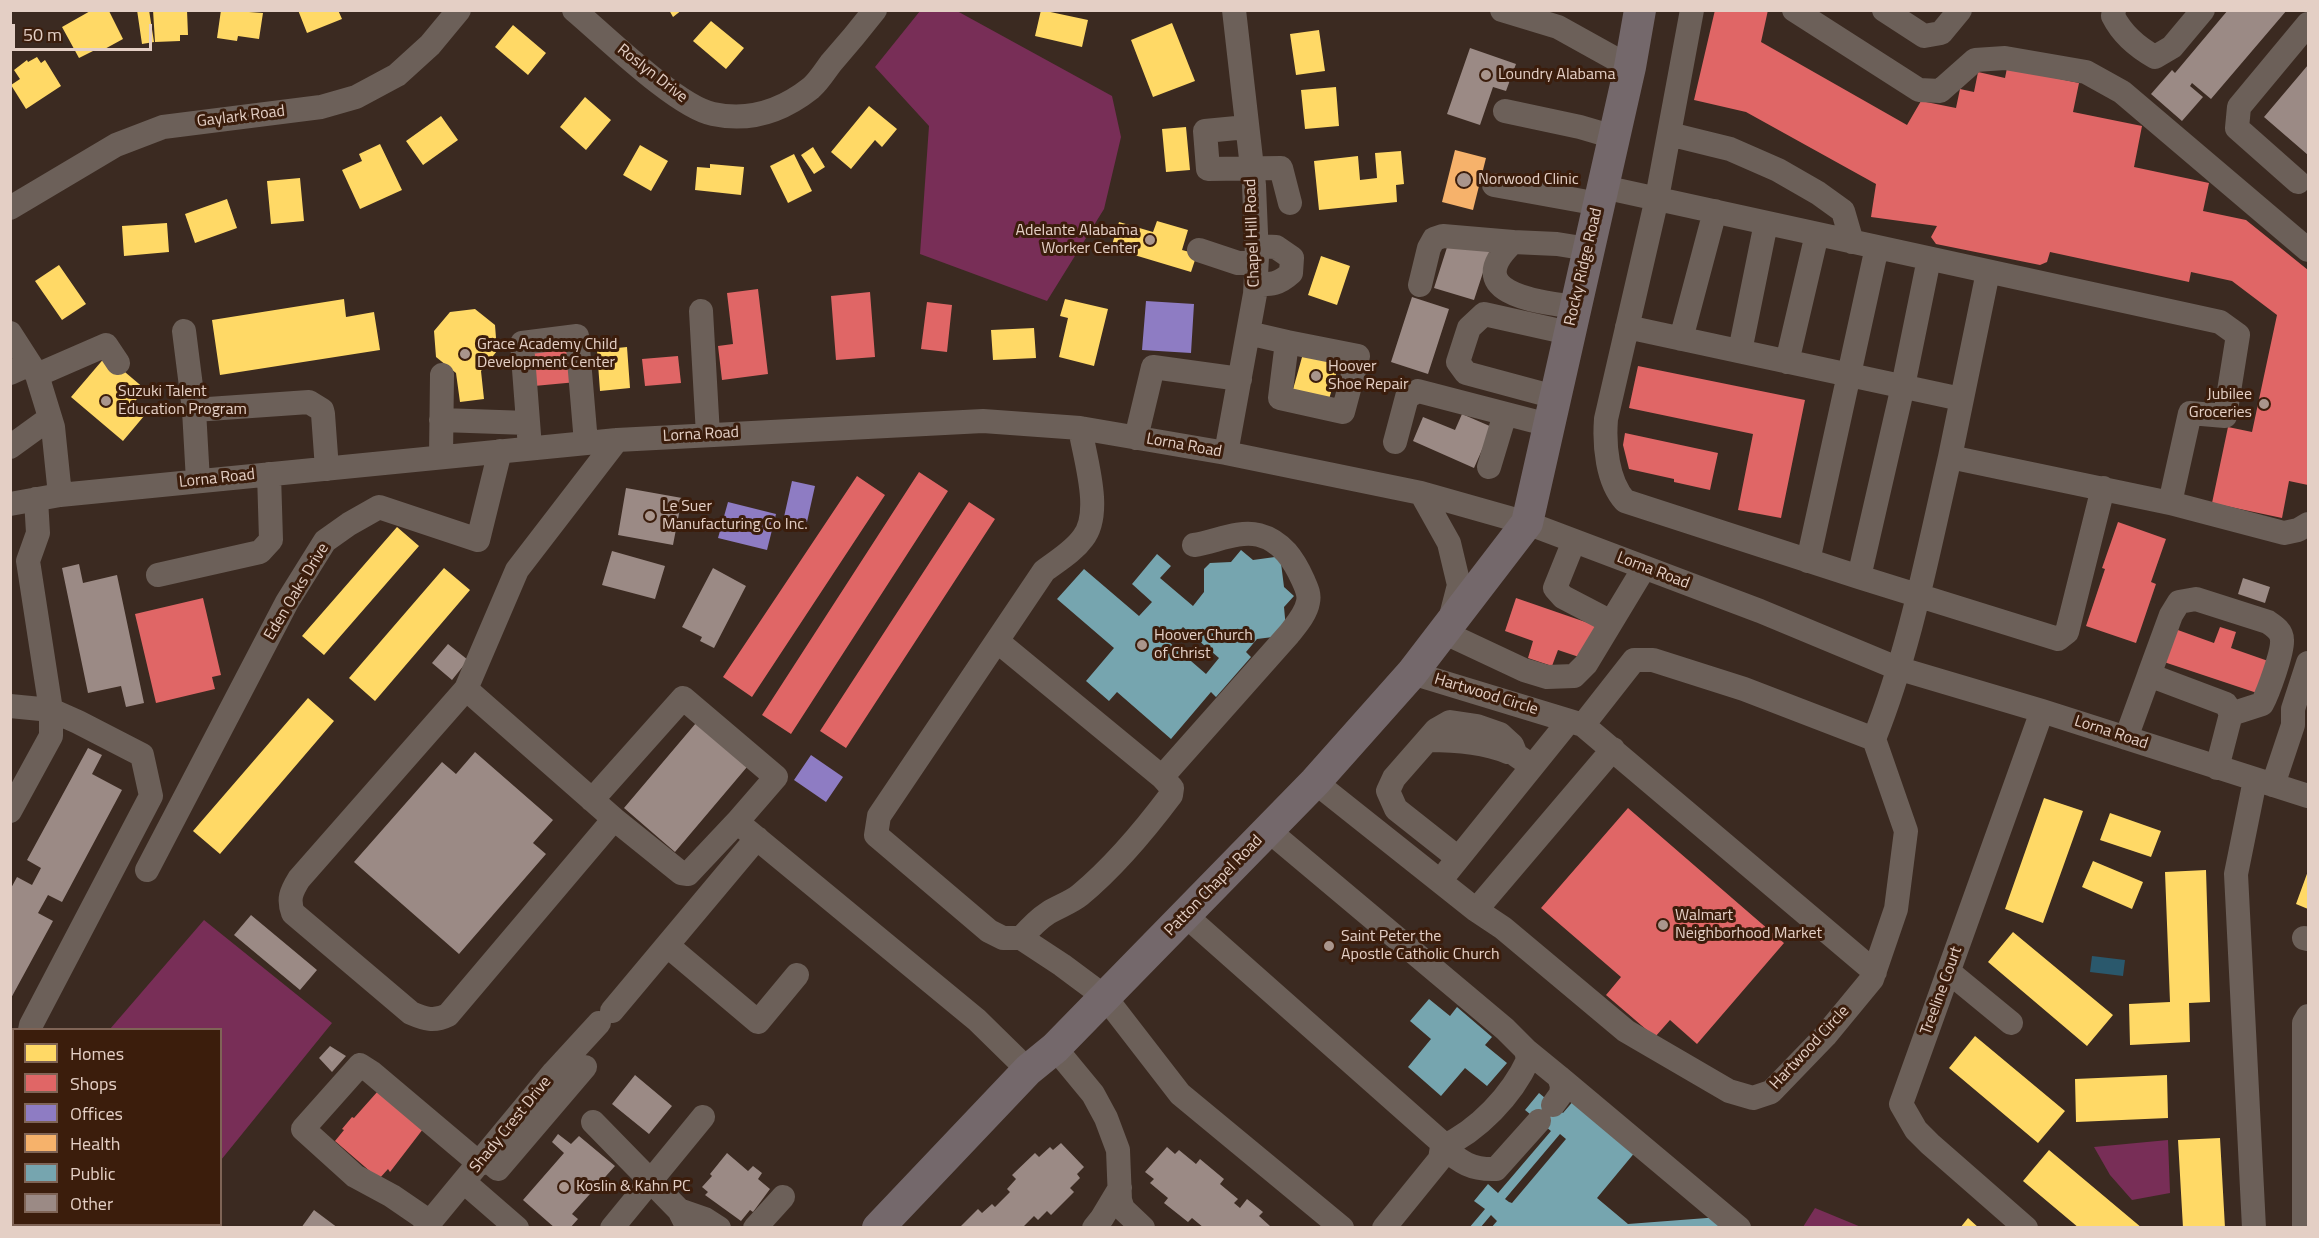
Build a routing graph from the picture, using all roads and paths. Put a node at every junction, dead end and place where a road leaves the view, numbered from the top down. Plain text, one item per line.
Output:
1 (459, 10) edge
2 (574, 10) edge
3 (875, 10) edge
4 (1234, 10) edge
5 (1502, 10) edge
6 (1640, 10) edge
7 (1692, 10) edge
8 (1794, 10) edge
9 (1884, 10) edge
10 (1960, 10) edge
11 (2114, 10) edge
12 (2203, 10) edge
13 (1561, 19) edge
14 (2308, 24) edge
15 (1630, 67) junction
16 (1505, 111) dead end
17 (1247, 127) junction
18 (1669, 135) junction
19 (1614, 137) junction
20 (1252, 170) junction
21 (2298, 182) dead end
22 (1494, 185) dead end
23 (1601, 195) junction
24 (1657, 198) junction
25 (1290, 203) dead end
26 (10, 208) edge
27 (1715, 212) junction
28 (1766, 223) junction
29 (1817, 234) junction
30 (1513, 242) junction
31 (1852, 242) junction
32 (1877, 247) junction
33 (1588, 249) junction
34 (1199, 250) dead end
35 (2308, 250) edge
36 (1929, 259) junction
37 (1256, 264) junction
38 (1988, 272) junction
39 (1420, 285) dead end
40 (701, 311) dead end
41 (1572, 320) junction
42 (1627, 327) junction
43 (184, 331) dead end
44 (10, 333) edge
45 (1248, 333) junction
46 (1681, 339) junction
47 (1287, 342) dead end
48 (1740, 351) junction
49 (1787, 362) junction
50 (118, 363) dead end
51 (26, 371) edge
52 (442, 375) dead end
53 (1849, 375) junction
54 (1240, 379) junction
55 (1903, 386) junction
56 (1961, 399) junction
57 (194, 410) junction
58 (1552, 411) junction
59 (1505, 414) junction
60 (50, 418) junction
61 (441, 420) junction
62 (528, 423) junction
63 (1080, 428) junction
64 (708, 435) junction
65 (1136, 438) junction
66 (617, 440) junction
67 (1395, 442) dead end
68 (586, 443) junction
69 (10, 447) edge
70 (530, 448) junction
71 (500, 451) junction
72 (1226, 453) junction
73 (441, 457) junction
74 (1950, 457) junction
75 (1489, 466) dead end
76 (327, 468) junction
77 (268, 474) junction
78 (198, 481) junction
79 (2103, 488) junction
80 (1420, 493) junction
81 (60, 495) junction
82 (36, 499) junction
83 (2170, 503) junction
84 (10, 504) edge
85 (1527, 523) junction
86 (2308, 525) edge
87 (1574, 542) junction
88 (1194, 545) dead end
89 (1808, 561) junction
90 (1644, 568) junction
91 (158, 575) dead end
92 (1858, 577) junction
93 (1919, 596) junction
94 (1611, 622) junction
95 (1446, 628) junction
96 (997, 641) junction
97 (2308, 663) edge
98 (1897, 668) junction
99 (1412, 673) junction
100 (2149, 675) junction
101 (466, 689) junction
102 (2308, 696) edge
103 (10, 706) edge
104 (51, 710) junction
105 (2042, 711) junction
106 (2231, 714) junction
107 (1576, 723) junction
108 (2300, 727) edge
109 (2126, 738) junction
110 (1874, 739) junction
111 (1612, 749) junction
112 (1524, 761) junction
113 (2217, 768) junction
114 (1162, 777) junction
115 (1315, 782) junction
116 (2264, 783) junction
117 (2308, 796) edge
118 (592, 800) junction
119 (10, 811) edge
120 (614, 819) junction
121 (737, 822) junction
122 (1268, 830) junction
123 (757, 838) junction
124 (1458, 858) junction
125 (147, 870) dead end
126 (1440, 881) junction
127 (1476, 910) junction
128 (1185, 915) junction
129 (1021, 938) junction
130 (668, 946) junction
131 (1875, 972) junction
132 (1949, 972) junction
133 (797, 975) dead end
134 (1105, 997) junction
135 (2308, 1016) edge
136 (2011, 1023) dead end
137 (31, 1028) edge
138 (1055, 1048) junction
139 (1526, 1050) junction
140 (585, 1068) dead end
141 (1028, 1070) junction
142 (1559, 1077) junction
143 (703, 1117) dead end
144 (593, 1122) dead end
145 (1442, 1147) junction
146 (482, 1161) junction
147 (651, 1180) junction
148 (464, 1182) junction
149 (1120, 1188) junction
150 (783, 1197) dead end
151 (683, 1219) edge
152 (504, 1224) edge
153 (428, 1225) edge
154 (612, 1227) edge
155 (719, 1227) edge
156 (755, 1227) edge
157 (878, 1227) edge
158 (1094, 1227) edge
159 (1143, 1227) edge
160 (1342, 1227) edge
161 (1384, 1227) edge
162 (1739, 1227) edge
163 (2026, 1227) edge
164 (2254, 1227) edge
165 (2304, 1227) edge

1 - 26 street, Gaylark Road
2 - 3 street, Roslyn Drive
4 - 17 street, Chapel Hill Road
5 - 13 street
6 - 15 main road, Rocky Ridge Road
7 - 18 street
8 - 35 street
9 - 10 street
11 - 12 street
13 - 15 street
14 - 21 street
15 - 19 main road, Rocky Ridge Road
16 - 19 street
17 - 20 street, Chapel Hill Road
17 - 20 street
18 - 24 street
18 - 31 street
19 - 23 main road, Rocky Ridge Road
20 - 25 street
20 - 37 street, Chapel Hill Road
22 - 23 street
23 - 24 street
23 - 33 main road, Rocky Ridge Road
24 - 27 street
24 - 42 street
27 - 28 street
27 - 46 street
28 - 29 street
28 - 48 street
29 - 31 street
29 - 49 street
30 - 33 street
30 - 39 street
30 - 41 street
31 - 32 street
32 - 36 street
32 - 53 street
33 - 41 main road, Rocky Ridge Road
34 - 37 street
36 - 38 street
36 - 55 street
37 - 45 street, Chapel Hill Road
38 - 56 street
38 - 83 street
40 - 64 street
41 - 58 main road, Rocky Ridge Road
41 - 58 street
42 - 46 street
42 - 89 street
43 - 57 street
44 - 51 street
45 - 47 street
45 - 54 street, Chapel Hill Road
46 - 48 street
48 - 49 street
49 - 53 street
50 - 51 street
51 - 60 street
52 - 61 street
53 - 55 street
53 - 89 street
54 - 65 street
54 - 72 street, Chapel Hill Road
55 - 56 street
55 - 92 street
56 - 74 street
57 - 76 street
57 - 78 street
58 - 59 street
58 - 85 main road, Rocky Ridge Road
59 - 67 street
59 - 75 street
60 - 69 street
60 - 81 street
61 - 62 street
61 - 73 street
62 - 68 street
62 - 70 street
63 - 64 street, Lorna Road
63 - 65 street, Lorna Road
63 - 96 street
64 - 66 street, Lorna Road
65 - 72 street, Lorna Road
66 - 68 street, Lorna Road
66 - 101 street
68 - 70 street, Lorna Road
70 - 71 street, Lorna Road
71 - 73 street, Lorna Road
71 - 125 street, Eden Oaks Drive
72 - 80 street, Lorna Road
73 - 76 street, Lorna Road
74 - 79 street
74 - 93 street
76 - 77 street, Lorna Road
77 - 78 street, Lorna Road
77 - 91 street
78 - 81 street, Lorna Road
79 - 83 street
79 - 93 street
80 - 85 street, Lorna Road
80 - 95 street
81 - 82 street, Lorna Road
82 - 84 street, Lorna Road
82 - 104 street
83 - 86 street
85 - 87 street, Lorna Road
85 - 95 main road, Patton Chapel Road
87 - 90 street, Lorna Road
87 - 94 street
88 - 114 street
89 - 92 street
90 - 94 street
90 - 98 street, Lorna Road
92 - 93 street
93 - 98 street
94 - 95 street
95 - 99 main road, Patton Chapel Road
96 - 114 street
96 - 129 street
97 - 108 street
98 - 105 street, Lorna Road
98 - 110 street
99 - 107 street, Hartwood Circle
99 - 115 main road, Patton Chapel Road
100 - 106 street
100 - 106 street
100 - 109 street
101 - 118 street
101 - 120 street
102 - 108 street
103 - 104 street
104 - 119 street
104 - 137 street
105 - 109 street, Lorna Road
105 - 132 street, Treeline Court
106 - 113 street
107 - 110 street
107 - 111 street
107 - 112 street
108 - 116 street
109 - 113 street, Lorna Road
110 - 131 street, Hartwood Circle
111 - 127 street
111 - 131 street
112 - 124 street
112 - 124 street
113 - 116 street, Lorna Road
114 - 129 street
115 - 122 main road, Patton Chapel Road
115 - 126 street, Hartwood Circle
116 - 117 street, Lorna Road
116 - 164 street
118 - 120 street
118 - 121 street
120 - 121 street
121 - 123 street
122 - 128 main road, Patton Chapel Road
122 - 139 street
123 - 130 street, Shady Crest Drive
123 - 141 street
124 - 126 street
126 - 127 street, Hartwood Circle
127 - 131 street, Hartwood Circle
128 - 134 main road, Patton Chapel Road
128 - 145 street
129 - 134 street
130 - 133 street
130 - 146 street, Shady Crest Drive
132 - 136 street
132 - 163 street, Treeline Court
134 - 138 main road, Patton Chapel Road
134 - 160 street
135 - 165 street
138 - 141 main road, Patton Chapel Road
138 - 149 street
139 - 142 street
139 - 145 street
140 - 146 street
141 - 157 main road, Patton Chapel Road
142 - 145 street
142 - 162 street
143 - 147 street
144 - 147 street
145 - 161 street
146 - 148 street, Shady Crest Drive
146 - 153 street
147 - 151 street
147 - 154 street
148 - 152 street
148 - 153 street, Shady Crest Drive
149 - 158 street
149 - 159 street
150 - 156 street
151 - 155 street

